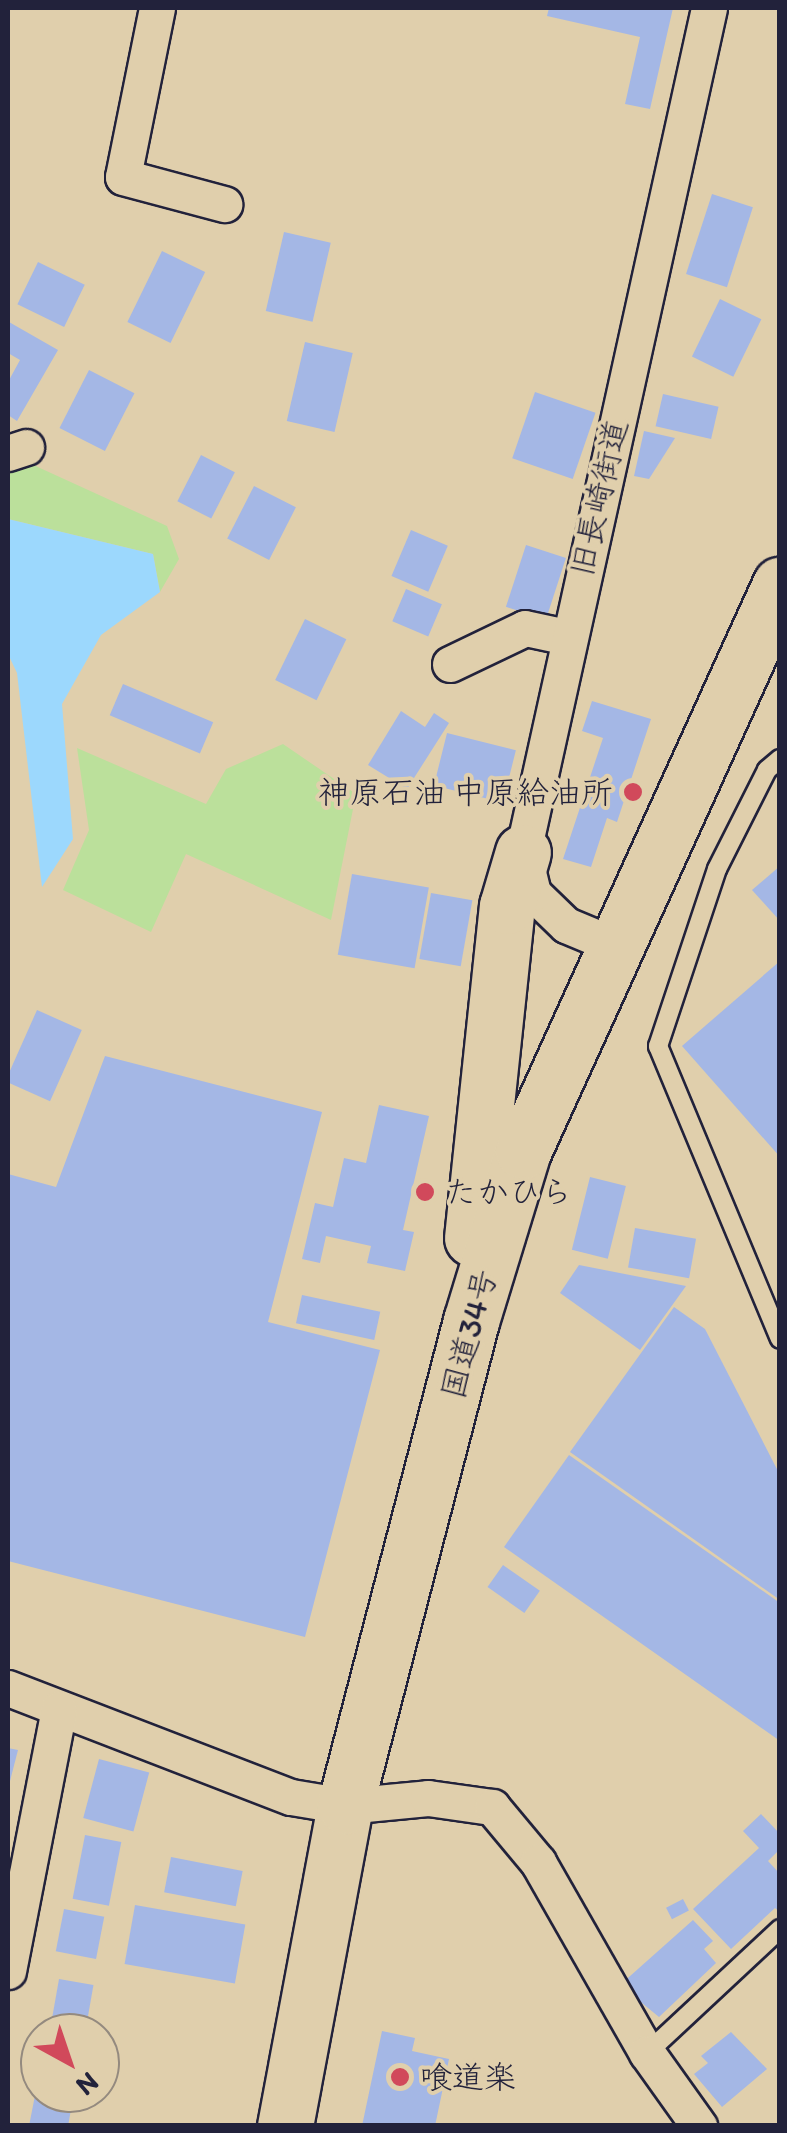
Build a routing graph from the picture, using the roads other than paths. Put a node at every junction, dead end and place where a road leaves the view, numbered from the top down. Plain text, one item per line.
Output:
1 (157, 8) edge
2 (709, 8) edge
3 (224, 204) dead end
4 (780, 585) edge
5 (567, 637) junction
6 (450, 664) dead end
7 (780, 759) edge
8 (524, 852) junction
9 (614, 945) junction
10 (471, 1321) junction
11 (780, 1339) edge
12 (8, 1688) edge
13 (60, 1709) junction
14 (345, 1806) junction
15 (780, 1929) edge
16 (8, 1971) edge
17 (647, 2053) junction
18 (286, 2126) edge
19 (700, 2126) edge

1 - 3 street
2 - 5 street, 旧長崎街道
4 - 9 highway, 国道34号
5 - 6 street
5 - 8 street, 旧長崎街道
7 - 11 lane
8 - 9 street, 旧長崎街道
8 - 10 highway
9 - 10 highway, 国道34号
10 - 14 highway, 国道34号
12 - 13 street
13 - 14 street
13 - 16 street
14 - 17 street
14 - 18 highway, 国道34号
15 - 17 lane
17 - 19 street

